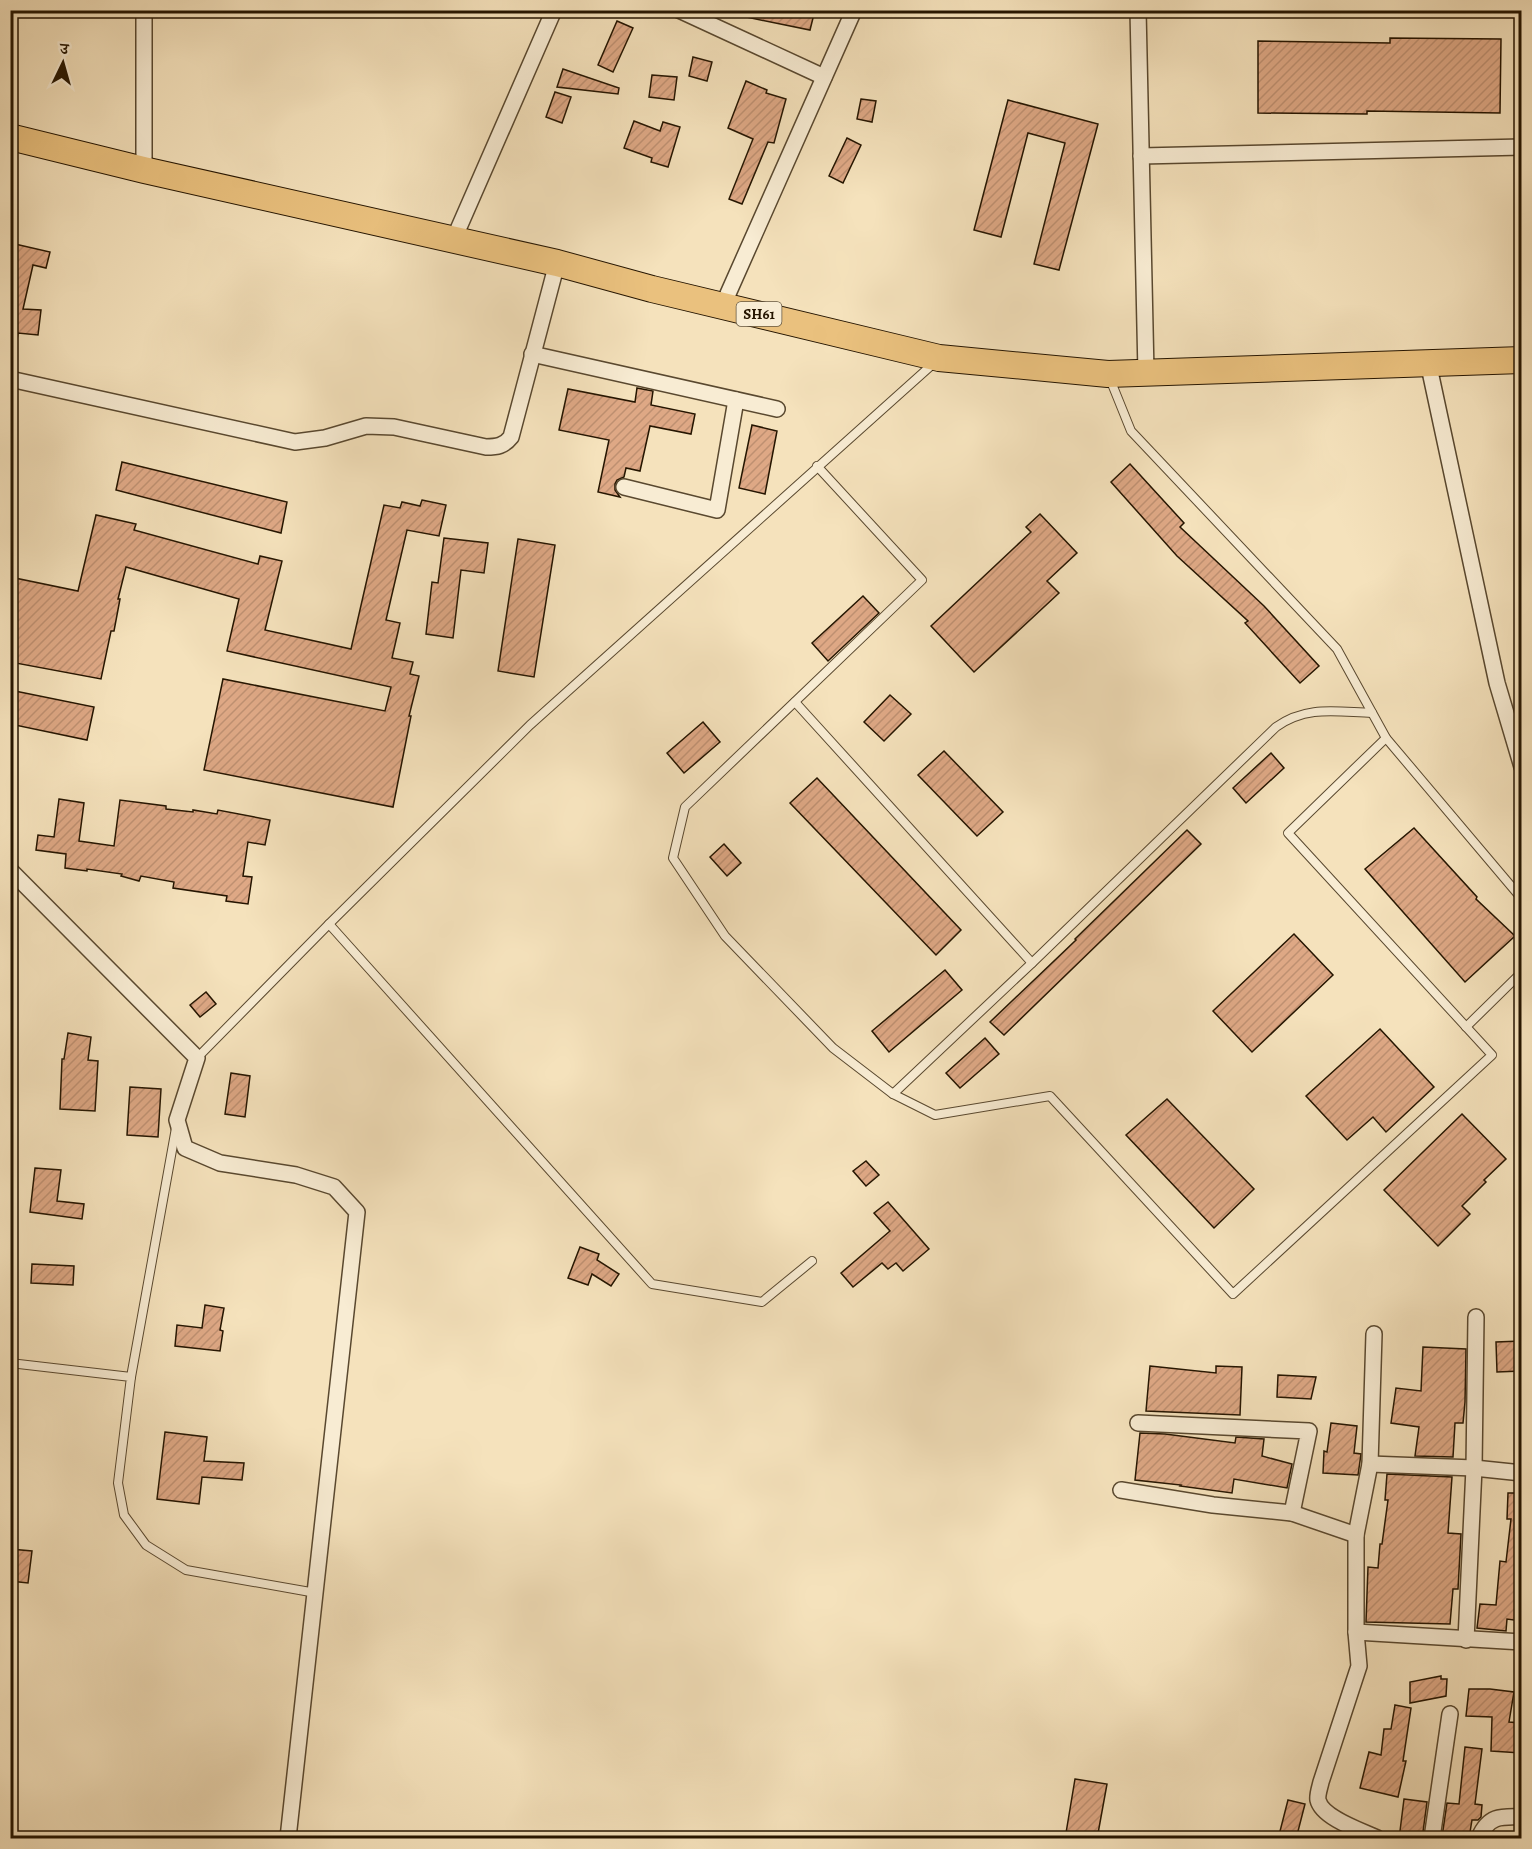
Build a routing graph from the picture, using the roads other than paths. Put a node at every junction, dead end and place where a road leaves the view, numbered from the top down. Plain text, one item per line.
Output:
1 (144, 10) edge
2 (554, 10) edge
3 (680, 10) edge
4 (854, 10) edge
5 (1138, 10) edge
6 (824, 77) junction
7 (10, 136) edge
8 (1521, 147) edge
9 (1141, 156) junction
10 (144, 170) junction
11 (453, 241) junction
12 (557, 263) junction
13 (723, 305) junction
14 (532, 354) junction
15 (939, 358) junction
16 (1521, 360) edge
17 (1428, 362) junction
18 (1146, 373) junction
19 (1108, 374) junction
20 (10, 379) edge
21 (736, 400) junction
22 (777, 409) dead end
23 (817, 466) junction
24 (624, 487) dead end
25 (795, 702) junction
26 (1372, 713) junction
27 (1386, 738) junction
28 (1521, 766) edge
29 (10, 870) edge
30 (1521, 899) edge
31 (329, 924) junction
32 (1032, 963) junction
33 (1521, 972) edge
34 (1466, 1027) junction
35 (197, 1058) junction
36 (893, 1094) junction
37 (177, 1120) junction
38 (812, 1262) dead end
39 (1476, 1317) dead end
40 (1374, 1334) dead end
41 (10, 1363) edge
42 (131, 1377) junction
43 (1138, 1423) dead end
44 (1370, 1464) junction
45 (1474, 1468) junction
46 (1521, 1473) edge
47 (1121, 1490) dead end
48 (1292, 1513) junction
49 (1356, 1535) junction
50 (316, 1593) junction
51 (1356, 1632) junction
52 (1466, 1640) junction
53 (1521, 1642) edge
54 (1450, 1714) dead end
55 (1521, 1817) edge
56 (288, 1839) edge
57 (1377, 1839) edge
58 (1432, 1839) edge
59 (1479, 1839) edge

1 - 10 street
2 - 11 street
3 - 6 street
4 - 6 street
5 - 9 street
6 - 13 street
7 - 10 main road, SH61
8 - 9 street
9 - 18 street
10 - 11 main road, SH61
11 - 12 main road, SH61
12 - 13 main road, SH61
12 - 14 street
13 - 15 main road, SH61
14 - 20 street
14 - 21 street
15 - 19 main road, SH61
15 - 23 lane
16 - 17 main road, SH61
17 - 18 main road, SH61
17 - 28 street
18 - 19 main road, SH61
19 - 26 lane
21 - 22 street
21 - 24 street
23 - 25 lane
23 - 31 lane
25 - 32 lane
25 - 36 lane
26 - 27 lane
26 - 32 lane
27 - 30 lane
27 - 34 lane
29 - 35 street
31 - 35 lane
31 - 38 lane
32 - 36 lane
33 - 34 lane
34 - 36 lane
35 - 37 street
37 - 42 lane
37 - 50 street
39 - 45 street
40 - 44 street
41 - 42 lane
42 - 50 lane
43 - 48 street
44 - 45 street
44 - 49 street
45 - 46 street
45 - 52 street
47 - 48 street
48 - 49 street
49 - 51 street
50 - 56 street
51 - 52 street
51 - 57 street
52 - 53 street
54 - 58 street
55 - 59 street

